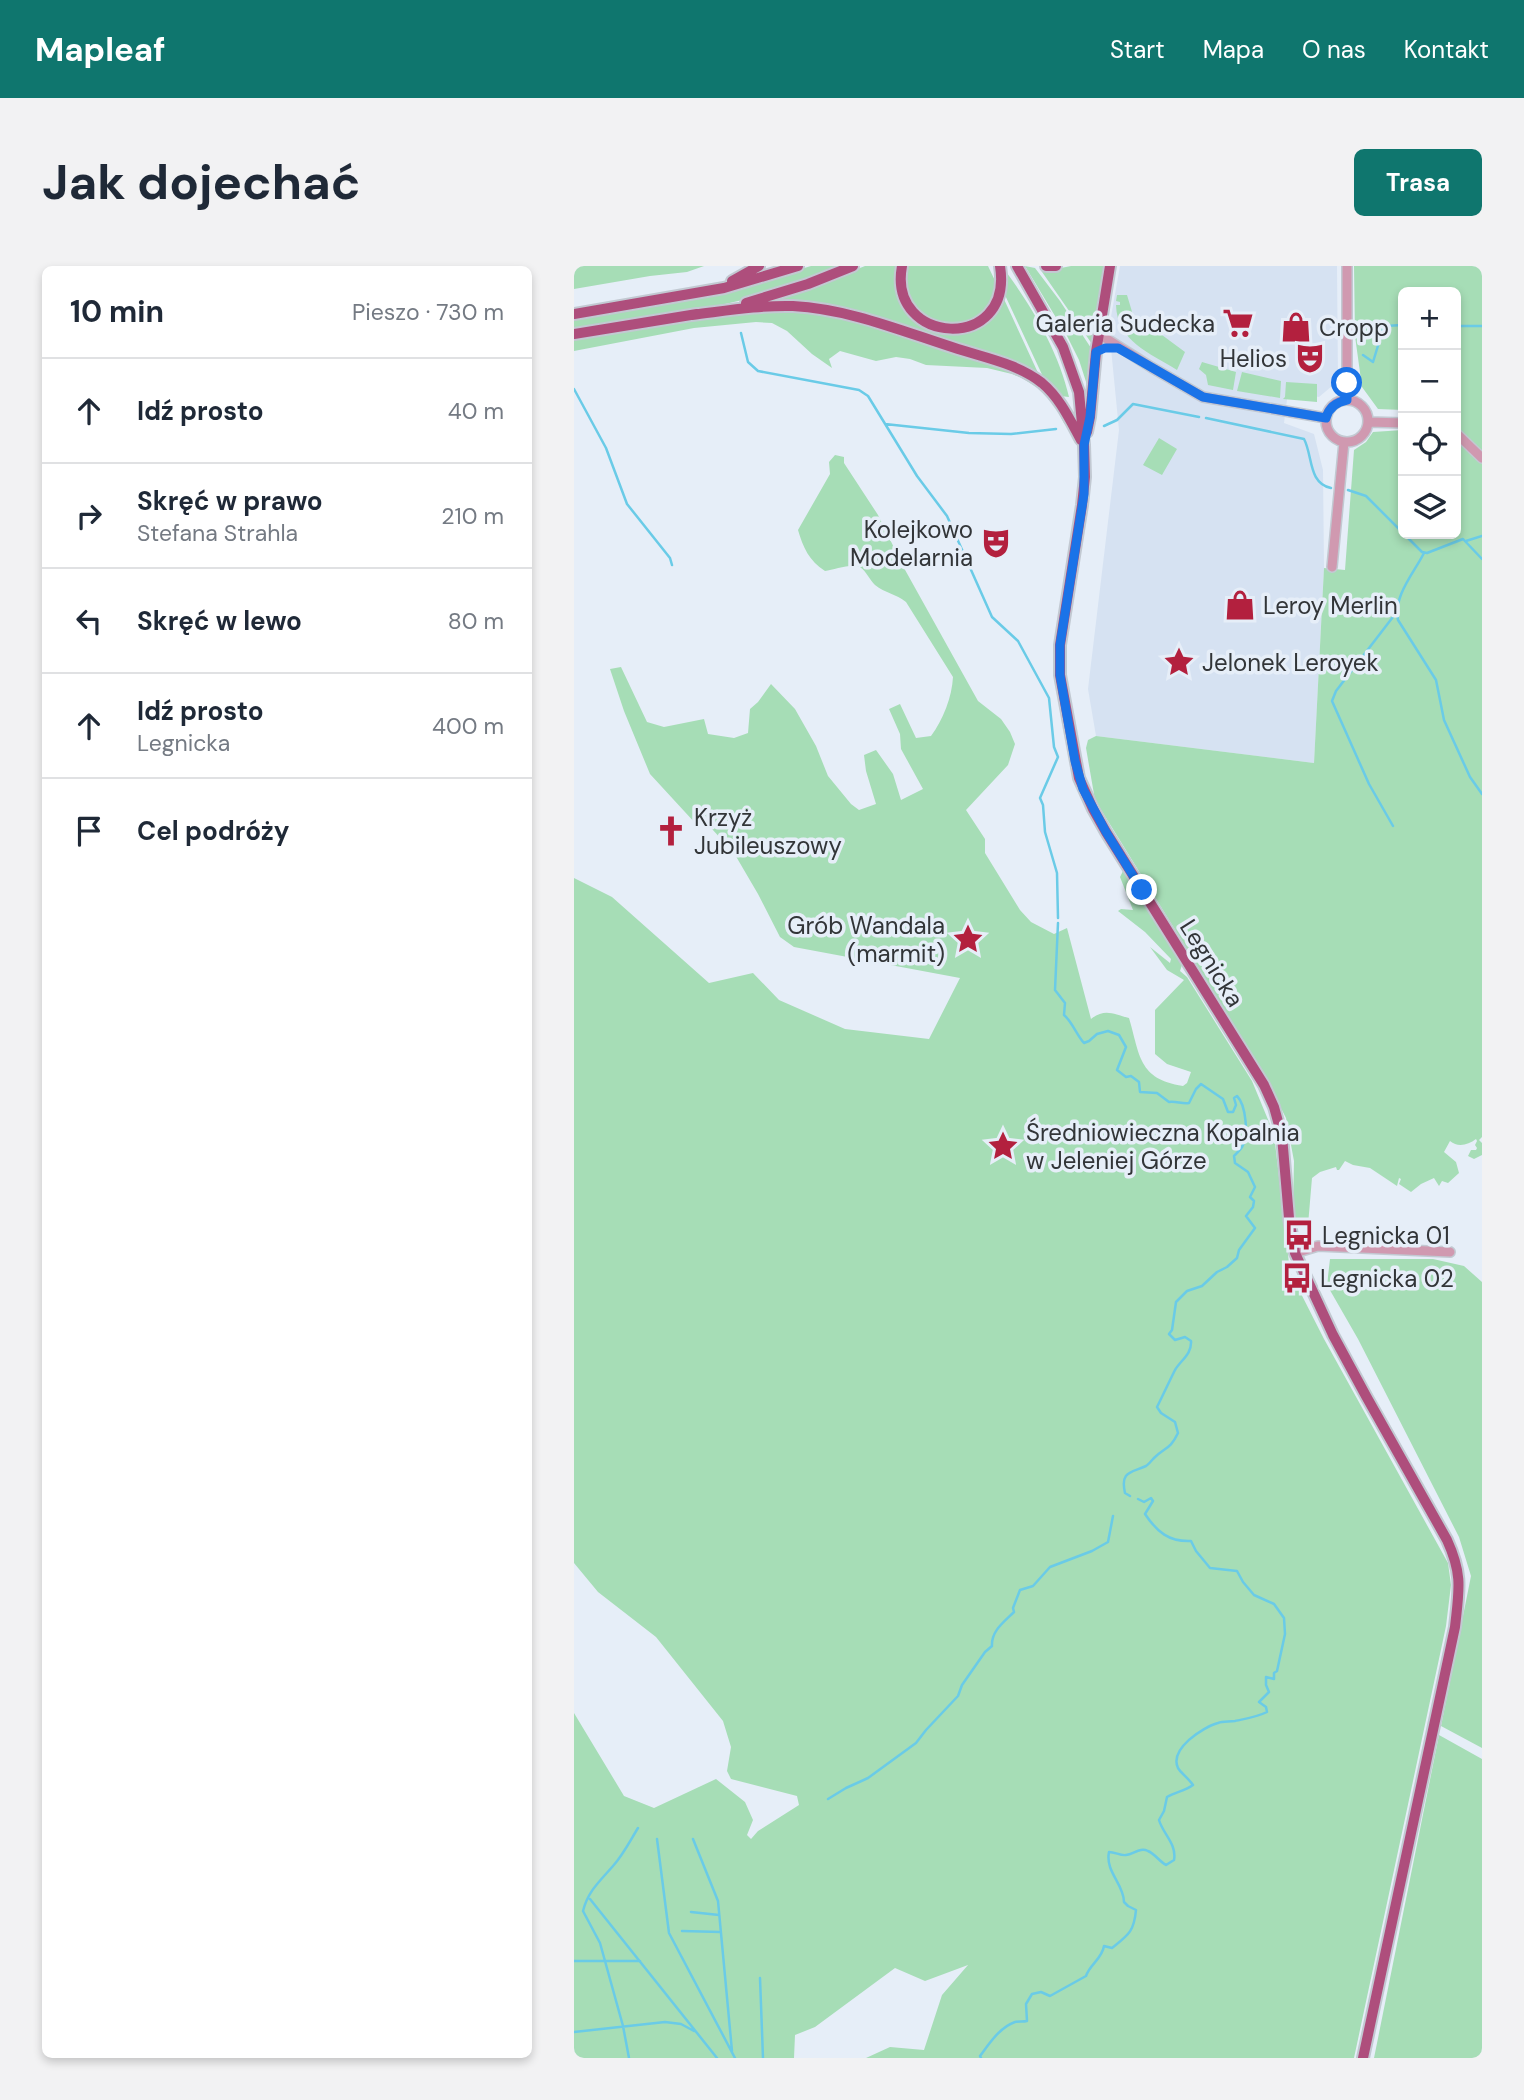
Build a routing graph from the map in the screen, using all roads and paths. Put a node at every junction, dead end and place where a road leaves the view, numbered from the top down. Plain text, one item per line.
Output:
1 (759, 266) edge
2 (798, 266) edge
3 (853, 266) edge
4 (902, 266) edge
5 (1000, 266) edge
6 (1010, 266) edge
7 (1017, 266) edge
8 (1046, 266) edge
9 (1056, 266) edge
10 (1110, 266) edge
11 (1347, 266) edge
12 (1031, 293) junction
13 (686, 296) junction
14 (574, 314) edge
15 (692, 315) junction
16 (574, 334) edge
17 (1099, 334) junction
18 (1118, 348) junction
19 (1096, 352) junction
20 (1347, 400) junction
21 (1326, 418) junction
22 (1369, 422) junction
23 (1398, 424) edge
24 (1461, 438) edge
25 (1344, 442) junction
26 (1084, 445) junction
27 (1482, 458) edge
28 (1332, 567) dead end
29 (1295, 1252) junction
30 (1450, 1252) dead end
31 (1363, 2058) edge

1 - 13 main road
2 - 13 main road
3 - 15 main road
4 - 5 main road
6 - 12 main road, Legnicka
7 - 12 main road, Legnicka
8 - 9 main road
10 - 17 main road
11 - 20 street
12 - 26 main road, Legnicka
13 - 14 main road
15 - 16 main road
15 - 26 main road
17 - 18 street
17 - 19 main road
18 - 19 street
18 - 21 street
19 - 26 main road
20 - 21 street
20 - 22 street
21 - 25 street
22 - 23 street
22 - 25 street
24 - 27 street
25 - 28 street
26 - 29 main road, Legnicka
29 - 30 street
29 - 31 main road, Legnicka

